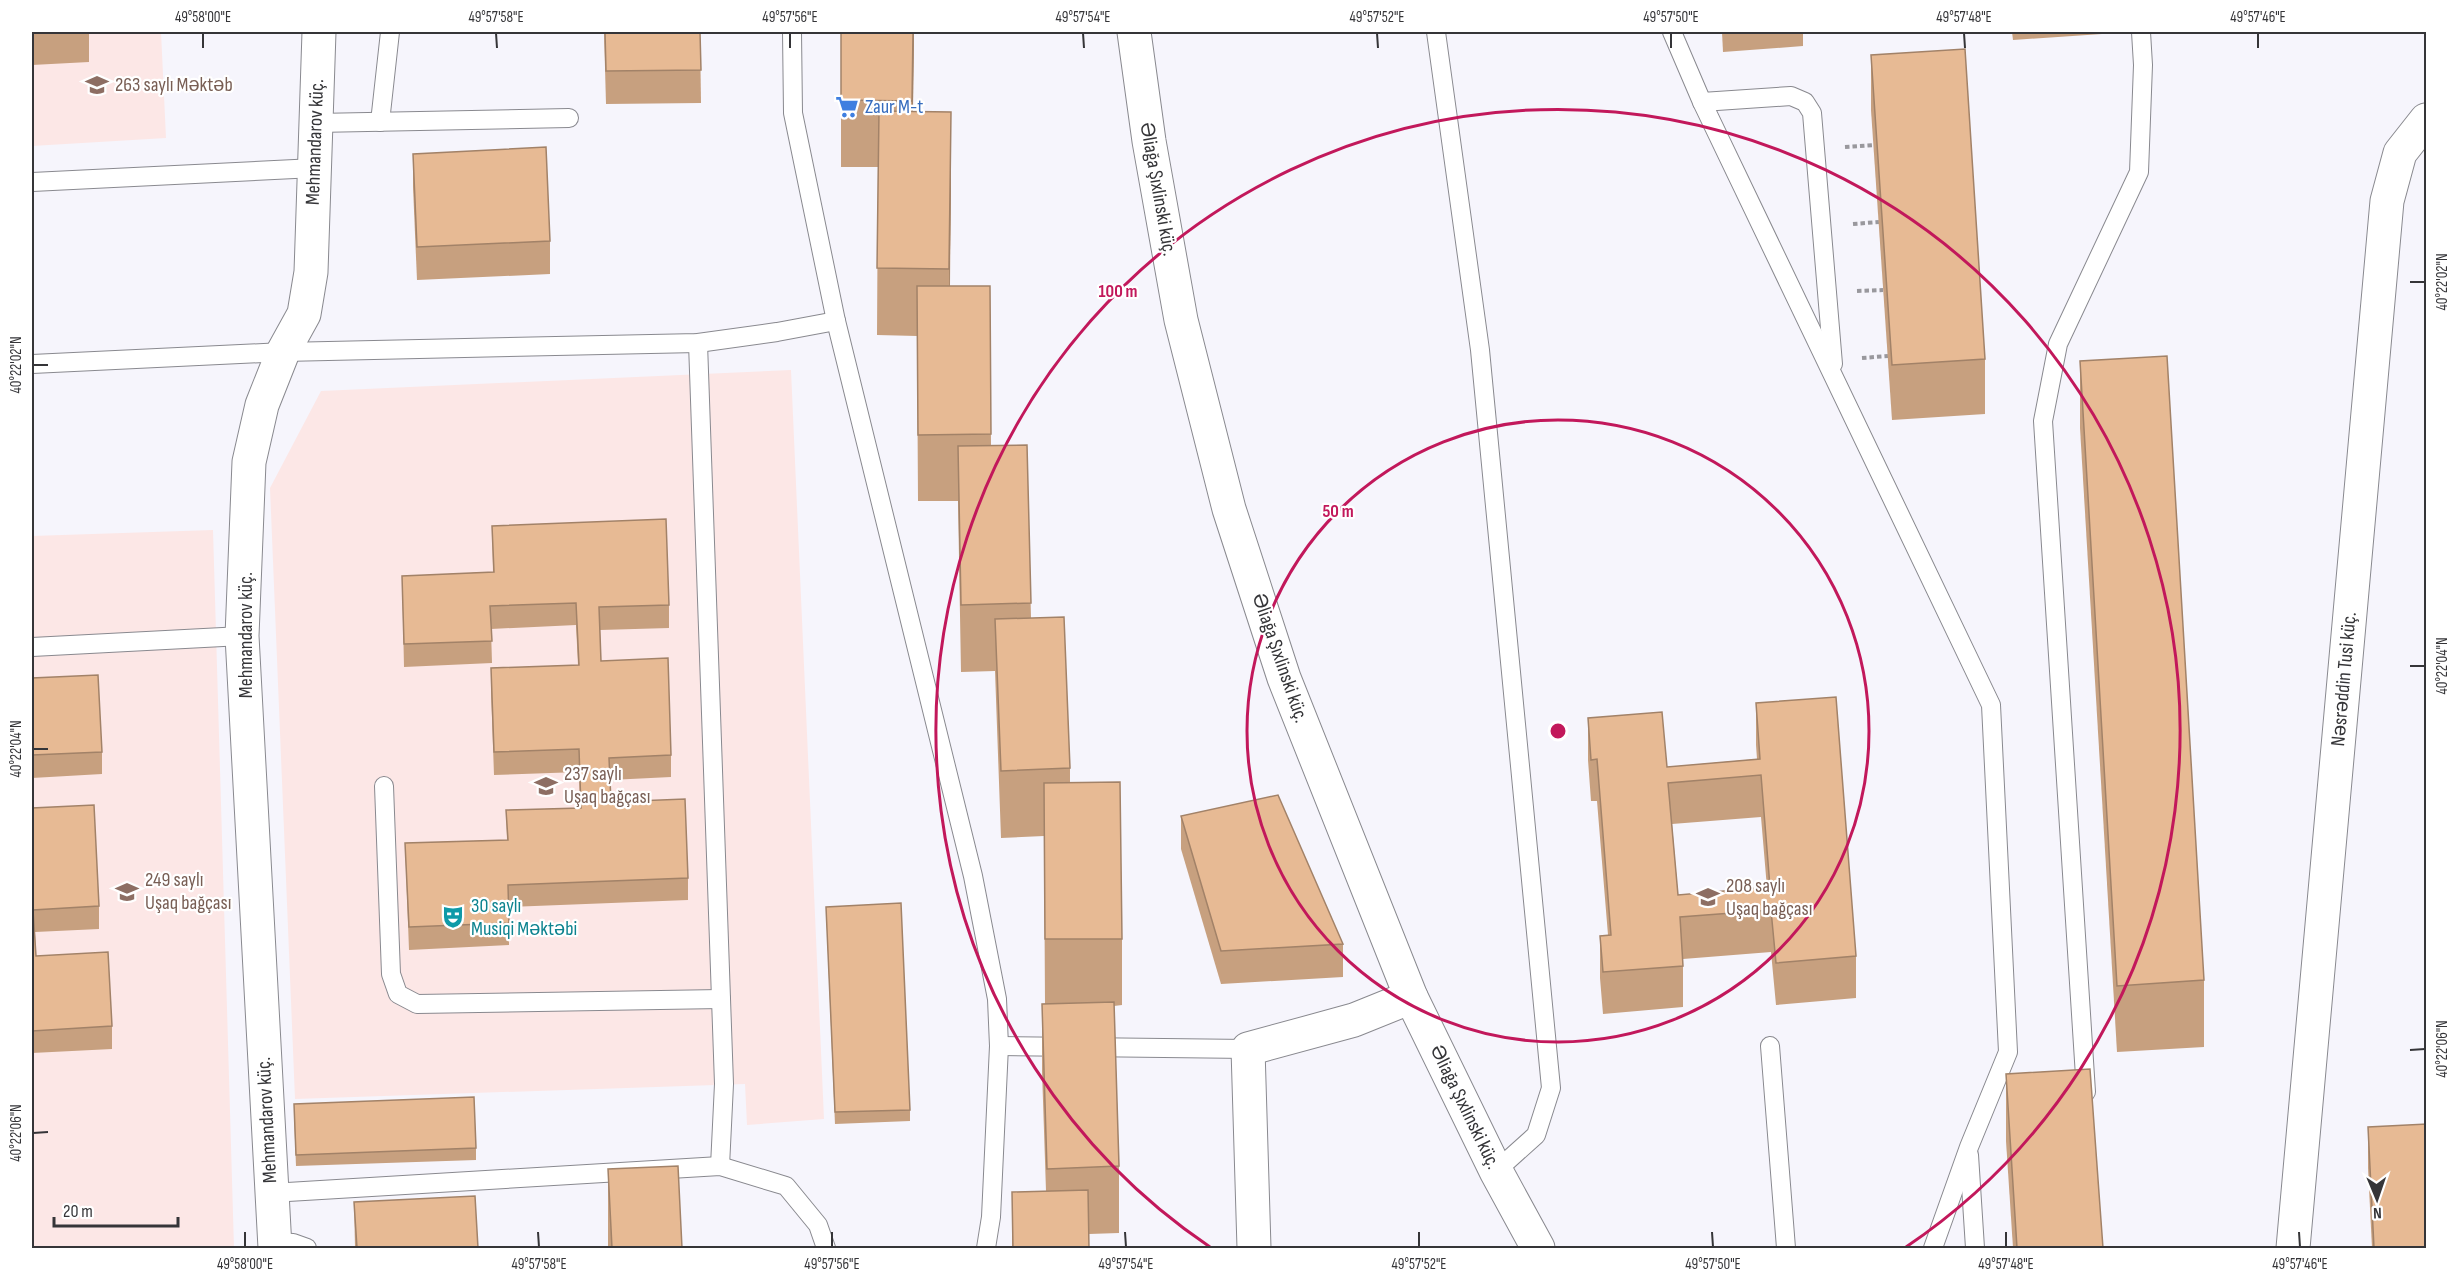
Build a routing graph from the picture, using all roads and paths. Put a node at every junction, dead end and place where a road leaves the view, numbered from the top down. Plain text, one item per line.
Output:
1 (319, 32) edge
2 (390, 32) edge
3 (792, 32) edge
4 (1134, 32) edge
5 (1436, 32) edge
6 (1672, 32) edge
7 (2140, 32) edge
8 (1702, 102) junction
9 (569, 118) dead end
10 (2427, 120) edge
11 (380, 122) junction
12 (316, 123) junction
13 (315, 168) junction
14 (32, 182) edge
15 (836, 321) junction
16 (698, 343) junction
17 (283, 352) junction
18 (32, 364) edge
19 (1835, 378) junction
20 (242, 636) junction
21 (32, 647) edge
22 (384, 786) dead end
23 (1412, 997) junction
24 (721, 999) junction
25 (999, 1046) junction
26 (1770, 1046) dead end
27 (1248, 1049) junction
28 (2075, 1099) edge
29 (2009, 1104) edge
30 (1987, 1106) junction
31 (1969, 1147) junction
32 (720, 1166) junction
33 (1496, 1171) junction
34 (271, 1193) junction
35 (275, 1245) edge
36 (307, 1248) edge
37 (826, 1248) edge
38 (986, 1248) edge
39 (1254, 1248) edge
40 (1538, 1248) edge
41 (1786, 1248) edge
42 (1934, 1248) edge
43 (1975, 1248) edge
44 (2293, 1248) edge

1 - 12 street, Mehmandarov küç.
2 - 11 lane
3 - 15 lane
4 - 23 street, Əliağa Şıxlinski küç.
5 - 33 lane
6 - 8 lane
7 - 28 lane
8 - 19 lane
8 - 19 lane
9 - 11 lane
10 - 44 street, Nəsrəddin Tusi küç.
11 - 12 lane
12 - 13 street, Mehmandarov küç.
13 - 14 lane
13 - 17 street, Mehmandarov küç.
15 - 16 lane
15 - 25 lane
16 - 17 lane
16 - 24 lane
17 - 18 lane
17 - 20 street, Mehmandarov küç.
19 - 30 lane
20 - 21 lane
20 - 34 street, Mehmandarov küç.
22 - 24 lane
23 - 27 street
23 - 33 street, Əliağa Şıxlinski küç.
24 - 32 lane
25 - 27 lane
25 - 38 lane
26 - 41 lane
27 - 39 street
29 - 30 lane
30 - 31 lane
31 - 42 lane
31 - 43 lane
32 - 34 lane
32 - 37 lane
33 - 40 street, Əliağa Şıxlinski küç.
34 - 35 street, Mehmandarov küç.
35 - 36 lane

